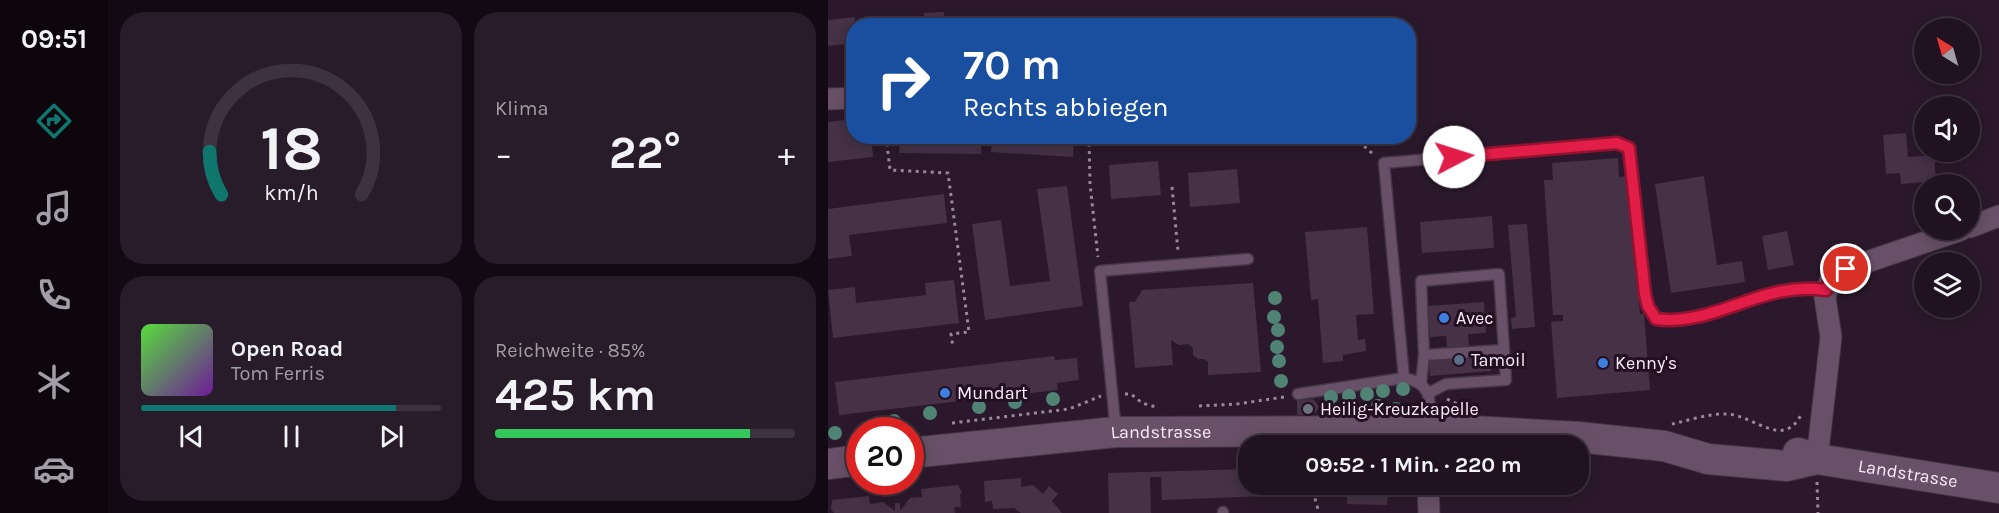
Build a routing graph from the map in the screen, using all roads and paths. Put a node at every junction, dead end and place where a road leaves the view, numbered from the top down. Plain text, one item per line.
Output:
1 (846, 98) edge
2 (828, 99) edge
3 (887, 144) edge
4 (1089, 144) edge
5 (1362, 144) edge
6 (1384, 163) junction
7 (1172, 188) dead end
8 (1999, 216) edge
9 (1980, 223) edge
10 (1932, 240) edge
11 (1248, 259) dead end
12 (1180, 265) junction
13 (1100, 271) junction
14 (1826, 290) junction
15 (953, 347) dead end
16 (1504, 350) junction
17 (1424, 355) junction
18 (1404, 378) junction
19 (1421, 383) junction
20 (1128, 393) dead end
21 (1429, 393) junction
22 (1298, 394) joint
23 (1098, 397) dead end
24 (1157, 407) dead end
25 (1191, 407) dead end
26 (1472, 412) dead end
27 (1803, 412) dead end
28 (944, 425) dead end
29 (1116, 432) junction
30 (1273, 435) edge
31 (1430, 435) edge
32 (1668, 435) junction
33 (1589, 437) edge
34 (924, 452) edge
35 (1817, 459) junction
36 (846, 462) edge
37 (828, 464) edge
38 (1999, 488) edge
39 (1314, 495) edge
40 (1428, 495) edge
41 (1319, 513) edge
42 (1429, 513) edge
43 (1818, 513) edge

1 - 2 street
3 - 15 path
4 - 13 path
5 - 6 path
6 - 14 lane
6 - 18 lane
7 - 12 path
8 - 9 street
10 - 14 street
11 - 12 lane
12 - 13 lane
13 - 29 lane
14 - 35 street
16 - 17 lane
16 - 17 lane
16 - 21 lane
17 - 19 lane
18 - 19 lane
18 - 22 lane
19 - 21 lane
20 - 24 path
21 - 26 path
21 - 31 lane
22 - 25 path
23 - 28 path
27 - 32 path
29 - 30 main road, Landstrasse
29 - 34 main road, Landstrasse
32 - 33 main road, Landstrasse
32 - 35 main road, Landstrasse
35 - 38 main road, Landstrasse
35 - 43 path
36 - 37 main road
39 - 41 path
40 - 42 street

